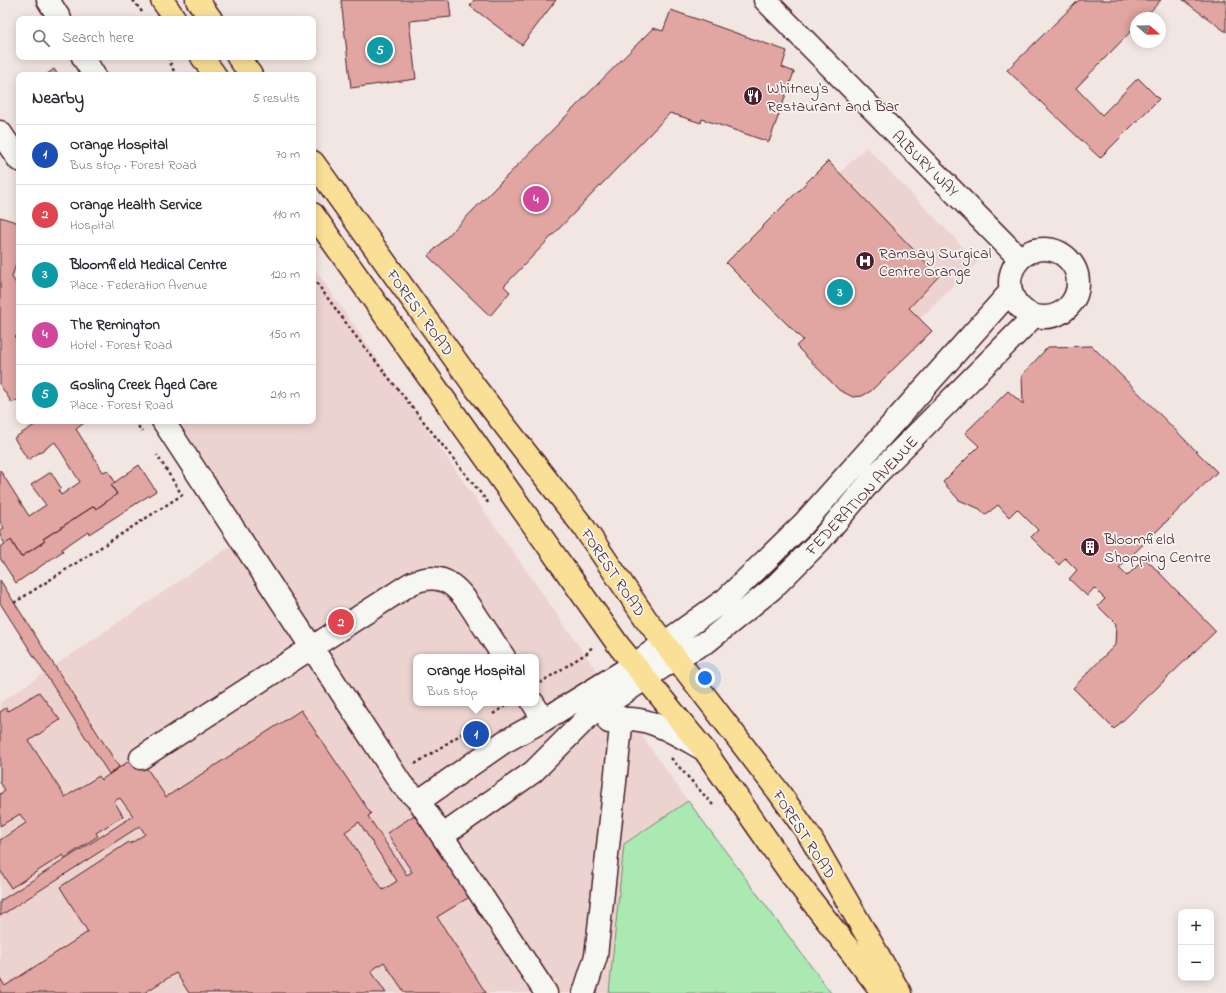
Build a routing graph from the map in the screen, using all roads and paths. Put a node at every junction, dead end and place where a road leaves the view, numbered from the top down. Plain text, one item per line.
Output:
1 (48, 0) edge
2 (133, 0) edge
3 (162, 0) edge
4 (197, 0) edge
5 (765, 0) edge
6 (142, 13) dead end
7 (58, 16) edge
8 (173, 16) edge
9 (209, 16) edge
10 (85, 60) edge
11 (170, 60) edge
12 (204, 60) edge
13 (240, 60) edge
14 (92, 72) edge
15 (175, 72) edge
16 (213, 72) edge
17 (249, 72) edge
18 (0, 132) edge
19 (16, 156) edge
20 (316, 166) edge
21 (316, 218) edge
22 (1019, 258) junction
23 (1010, 292) junction
24 (1034, 316) junction
25 (137, 424) edge
26 (165, 424) edge
27 (144, 434) dead end
28 (156, 455) dead end
29 (14, 603) dead end
30 (596, 642) dead end
31 (310, 647) junction
32 (670, 651) junction
33 (502, 654) edge
34 (640, 672) junction
35 (539, 684) edge
36 (505, 706) edge
37 (539, 712) edge
38 (493, 714) dead end
39 (622, 718) junction
40 (480, 722) dead end
41 (569, 738) junction
42 (705, 751) junction
43 (141, 758) dead end
44 (411, 767) dead end
45 (419, 801) junction
46 (442, 836) junction
47 (546, 993) edge
48 (584, 993) edge
49 (883, 993) edge
50 (900, 993) edge

1 - 7 street
2 - 6 path
3 - 8 main road
4 - 9 main road
5 - 22 street, ALBURY WAY
10 - 14 street
11 - 15 path
12 - 16 main road
13 - 17 main road
18 - 19 street
20 - 32 main road, FOREST ROAD
21 - 34 main road, FOREST ROAD
22 - 23 street
22 - 24 street
23 - 24 street
23 - 32 street, FEDERATION AVENUE
24 - 32 street, FEDERATION AVENUE
25 - 27 path
26 - 31 street
28 - 29 path
30 - 35 path
31 - 33 street
31 - 43 street
31 - 45 street
32 - 34 street
32 - 50 main road, FOREST ROAD
34 - 37 street
34 - 41 street
34 - 42 main road, FOREST ROAD
36 - 38 path
37 - 45 street
39 - 41 street
39 - 42 street
39 - 48 street
40 - 44 path
41 - 46 street
42 - 49 main road, FOREST ROAD
45 - 46 street
46 - 47 street

